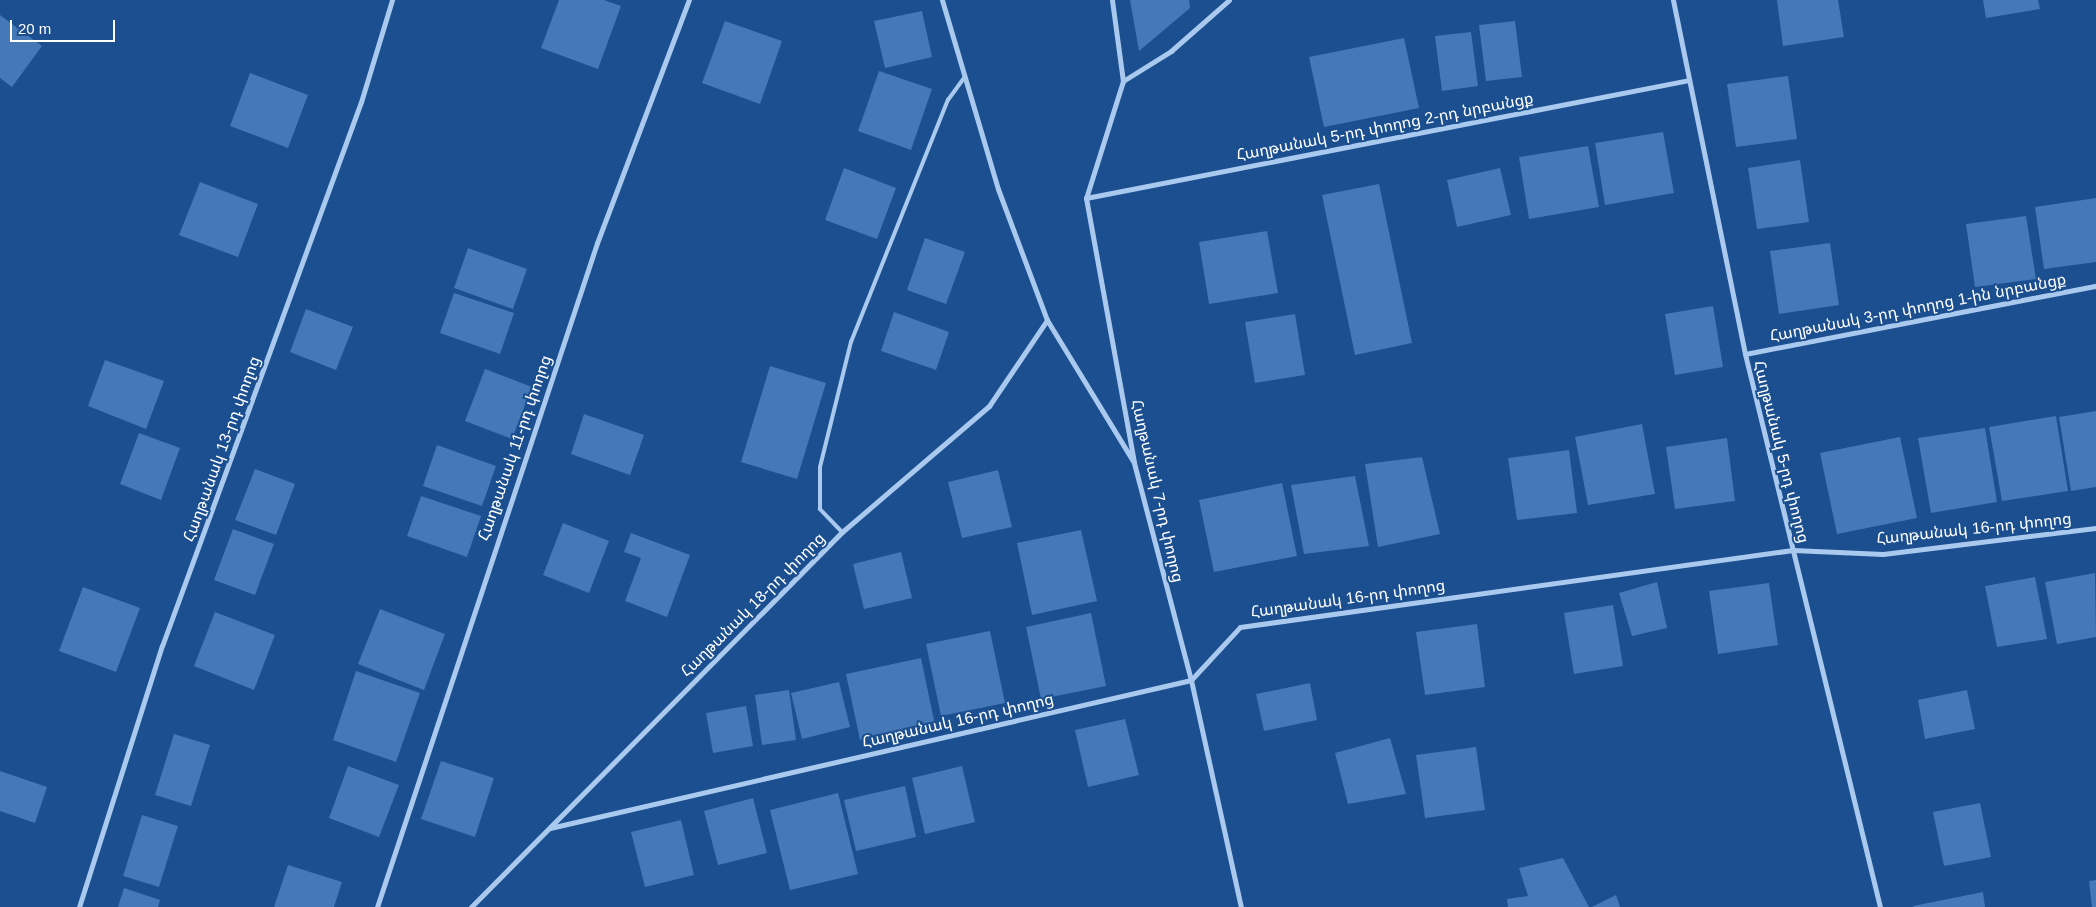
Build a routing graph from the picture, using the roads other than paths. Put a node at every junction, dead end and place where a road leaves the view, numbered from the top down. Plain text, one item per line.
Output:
1 (392, 0) edge
2 (689, 0) edge
3 (942, 0) edge
4 (1112, 0) edge
5 (1229, 0) edge
6 (1673, 0) edge
7 (965, 77) junction
8 (1689, 80) junction
9 (1123, 82) junction
10 (1086, 198) junction
11 (2096, 286) edge
12 (1047, 320) junction
13 (1745, 354) junction
14 (1134, 463) junction
15 (2096, 528) edge
16 (842, 532) junction
17 (1792, 550) junction
18 (1191, 680) junction
19 (550, 828) junction
20 (79, 907) edge
21 (377, 907) edge
22 (471, 907) edge
23 (1241, 907) edge
24 (1880, 907) edge

1 - 20 street, Հաղթանակ 13-րդ փողոց
2 - 21 street, Հաղթանակ 11-րդ փողոց
3 - 7 street
4 - 9 street
5 - 9 street
6 - 8 street, Հաղթանակ 5-րդ փողոց
7 - 12 street
7 - 16 lane
8 - 10 street, Հաղթանակ 5-րդ փողոց 2-րդ նրբանցք
8 - 13 street, Հաղթանակ 5-րդ փողոց
9 - 10 street, Հաղթանակ 7-րդ փողոց
10 - 14 street, Հաղթանակ 7-րդ փողոց
11 - 13 street, Հաղթանակ 3-րդ փողոց 1-ին նրբանցք
12 - 14 street
12 - 16 street, Հաղթանակ 18-րդ փողոց
13 - 17 street, Հաղթանակ 5-րդ փողոց
14 - 18 street, Հաղթանակ 7-րդ փողոց
15 - 17 street, Հաղթանակ 16-րդ փողոց
16 - 19 street, Հաղթանակ 18-րդ փողոց
17 - 18 street, Հաղթանակ 16-րդ փողոց
17 - 24 street, Հաղթանակ 5-րդ փողոց
18 - 19 street, Հաղթանակ 16-րդ փողոց
18 - 23 street, Հաղթանակ 7-րդ փողոց
19 - 22 street, Հաղթանակ 18-րդ փողոց

